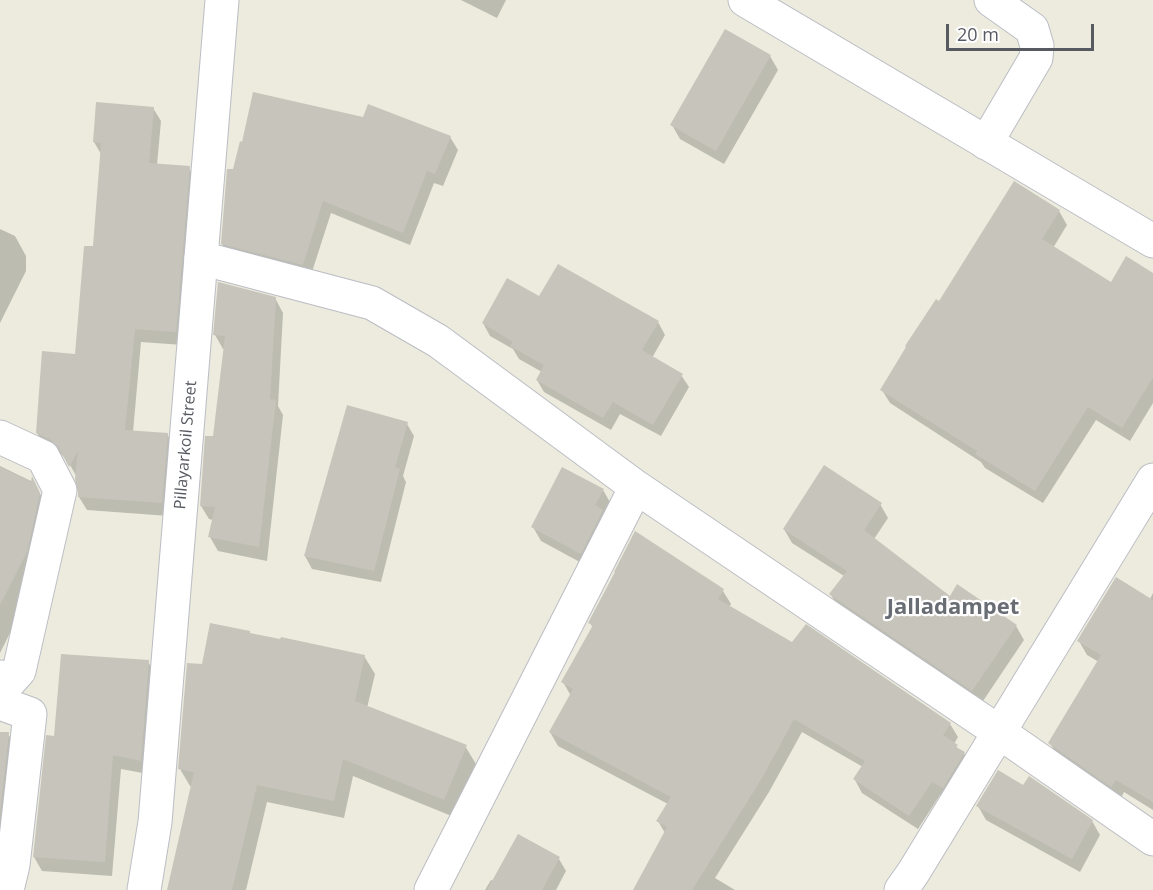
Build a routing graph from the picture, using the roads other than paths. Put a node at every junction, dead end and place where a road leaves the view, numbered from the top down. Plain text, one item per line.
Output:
1 (222, 0) edge
2 (745, 0) edge
3 (991, 0) edge
4 (986, 142) junction
5 (1153, 241) edge
6 (201, 258) junction
7 (0, 437) edge
8 (1153, 480) edge
9 (636, 487) junction
10 (0, 677) edge
11 (0, 703) edge
12 (999, 732) junction
13 (1153, 839) edge
14 (7, 890) edge
15 (144, 890) edge
16 (432, 890) edge
17 (901, 890) edge

1 - 6 street, Pillayarkoil Street
2 - 4 street
3 - 4 street
4 - 5 street
6 - 9 street
6 - 15 street, Pillayarkoil Street
7 - 10 street
8 - 12 street
9 - 12 street
9 - 16 street
11 - 14 street
12 - 13 street
12 - 17 street

